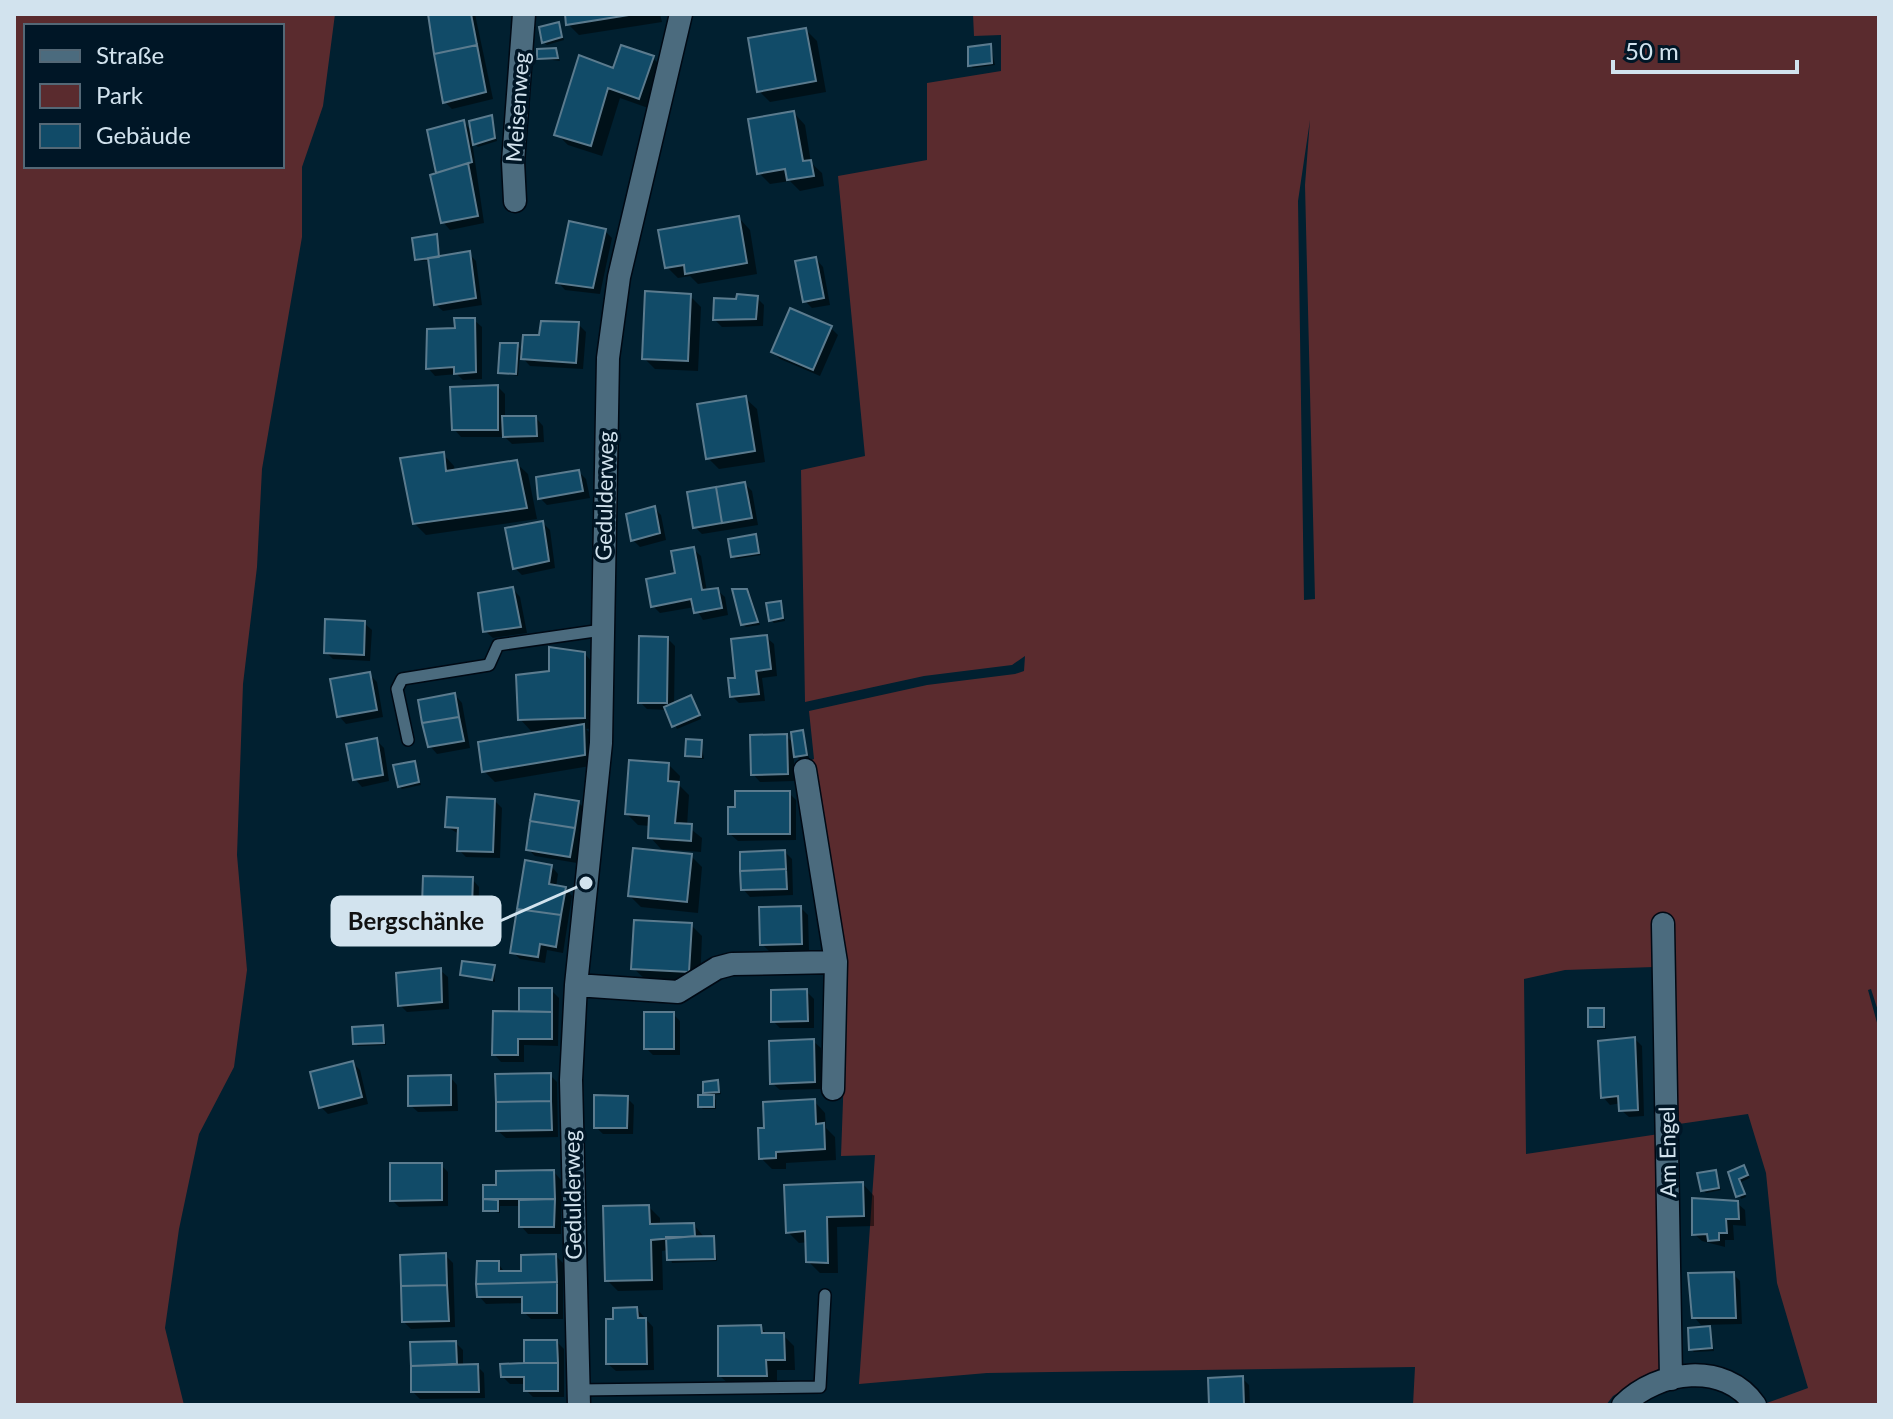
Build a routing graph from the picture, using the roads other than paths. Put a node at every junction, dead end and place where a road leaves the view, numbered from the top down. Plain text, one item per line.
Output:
1 (524, 14) edge
2 (681, 14) edge
3 (515, 201) dead end
4 (602, 630) junction
5 (408, 740) dead end
6 (805, 770) dead end
7 (1663, 924) dead end
8 (836, 962) junction
9 (576, 985) junction
10 (833, 1089) dead end
11 (825, 1295) dead end
12 (1671, 1379) junction
13 (578, 1398) edge
14 (1623, 1405) edge
15 (1755, 1405) edge

1 - 3 street, Meisenweg
2 - 4 street, Gedulderweg
4 - 5 lane
4 - 9 street, Gedulderweg
6 - 8 street
7 - 12 street, Am Engel
8 - 9 street
8 - 10 street
9 - 13 street, Gedulderweg
11 - 13 lane
12 - 14 street
12 - 15 street

